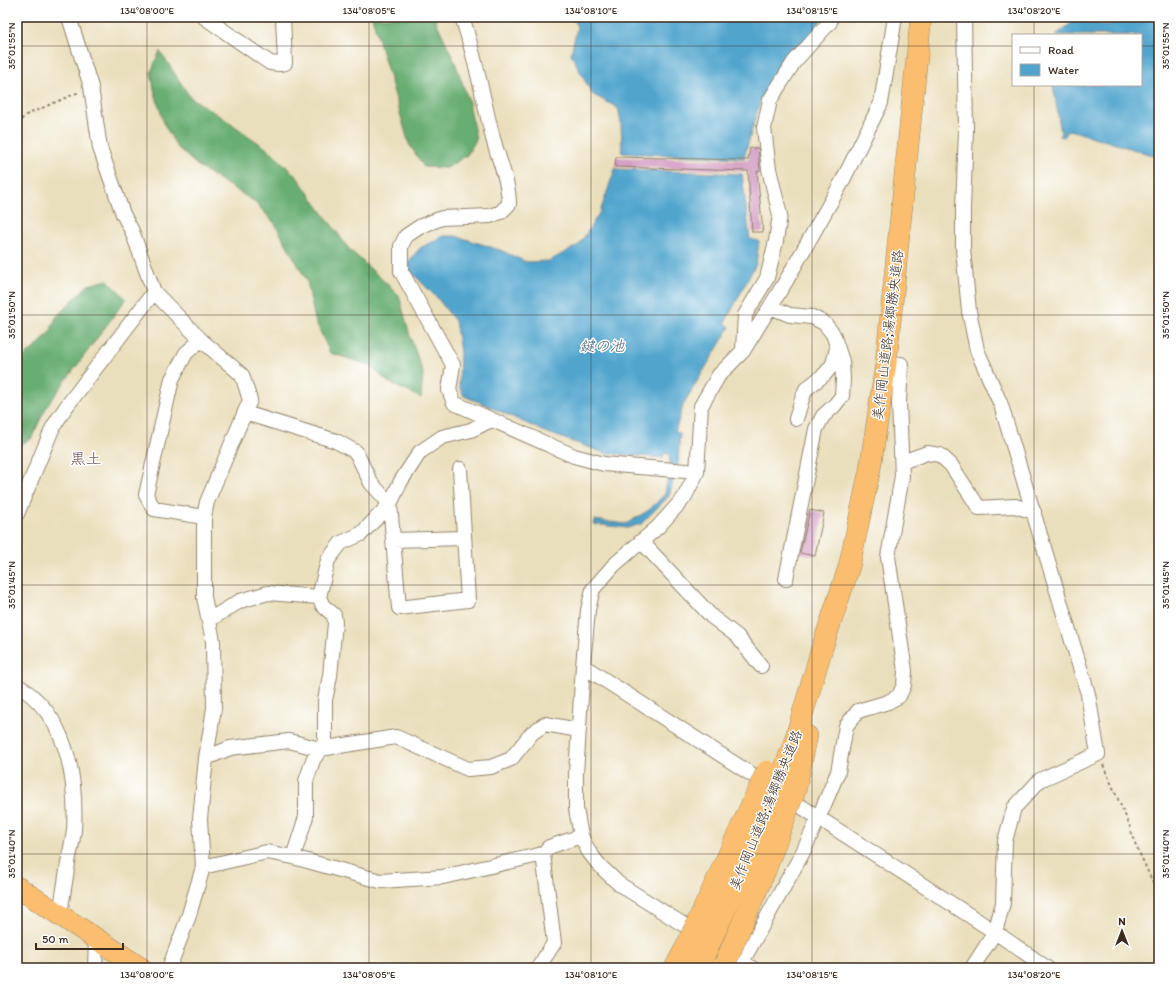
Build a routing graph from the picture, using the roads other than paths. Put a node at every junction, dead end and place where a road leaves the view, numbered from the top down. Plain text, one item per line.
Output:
1 (69, 17) edge
2 (204, 17) edge
3 (283, 17) edge
4 (462, 17) edge
5 (830, 17) edge
6 (895, 17) edge
7 (909, 17) edge
8 (921, 17) edge
9 (964, 17) edge
10 (154, 292) junction
11 (770, 307) junction
12 (201, 340) junction
13 (837, 348) junction
14 (743, 351) junction
15 (901, 364) dead end
16 (245, 414) junction
17 (490, 420) junction
18 (796, 420) dead end
19 (902, 462) junction
20 (460, 469) dead end
21 (697, 472) junction
22 (390, 504) junction
23 (1034, 512) junction
24 (17, 514) edge
25 (204, 517) junction
26 (464, 538) junction
27 (393, 540) junction
28 (642, 541) junction
29 (786, 579) dead end
30 (319, 597) junction
31 (209, 620) junction
32 (820, 654) junction
33 (583, 666) junction
34 (761, 666) dead end
35 (17, 685) edge
36 (579, 730) junction
37 (320, 749) junction
38 (206, 758) junction
39 (775, 778) junction
40 (818, 818) junction
41 (581, 836) junction
42 (543, 854) junction
43 (293, 858) junction
44 (203, 867) junction
45 (17, 887) edge
46 (60, 914) junction
47 (995, 932) junction
48 (686, 936) junction
49 (96, 939) junction
50 (702, 961) edge
51 (735, 965) edge
52 (95, 968) edge
53 (141, 968) edge
54 (169, 968) edge
55 (538, 968) edge
56 (675, 968) edge
57 (972, 968) edge
58 (1047, 968) edge

1 - 10 street
2 - 3 street
4 - 17 street
5 - 14 street
6 - 11 street
7 - 32 highway, 美作岡山道路;湯郷勝央道路
8 - 32 highway, 美作岡山道路;湯郷勝央道路
9 - 23 street
10 - 12 street
10 - 24 street
11 - 13 street
11 - 14 street
12 - 16 street
12 - 25 street
13 - 18 street
13 - 29 street
14 - 21 street
15 - 19 street
16 - 22 street
16 - 25 street
17 - 21 street
17 - 22 street
19 - 23 street
19 - 40 street
20 - 26 street
21 - 28 street
22 - 27 street
22 - 30 street
23 - 47 street
25 - 31 street
26 - 27 street
26 - 27 street
28 - 33 street
28 - 34 street
30 - 31 street
30 - 37 street
31 - 38 street
32 - 39 highway, 美作岡山道路;湯郷勝央道路
33 - 36 street
33 - 39 street
35 - 46 street
36 - 37 street
36 - 41 street
37 - 38 street
37 - 43 street
38 - 44 street
39 - 40 street
39 - 48 highway, bridge
39 - 50 highway, 美作岡山道路;湯郷勝央道路, bridge
39 - 51 highway, bridge
40 - 47 street
40 - 51 street
41 - 42 street
41 - 48 street
42 - 43 street
42 - 55 street
43 - 44 street
44 - 54 street
45 - 46 highway
46 - 49 highway
47 - 57 street
47 - 58 street
48 - 51 street
48 - 56 highway
49 - 52 street
49 - 53 highway

